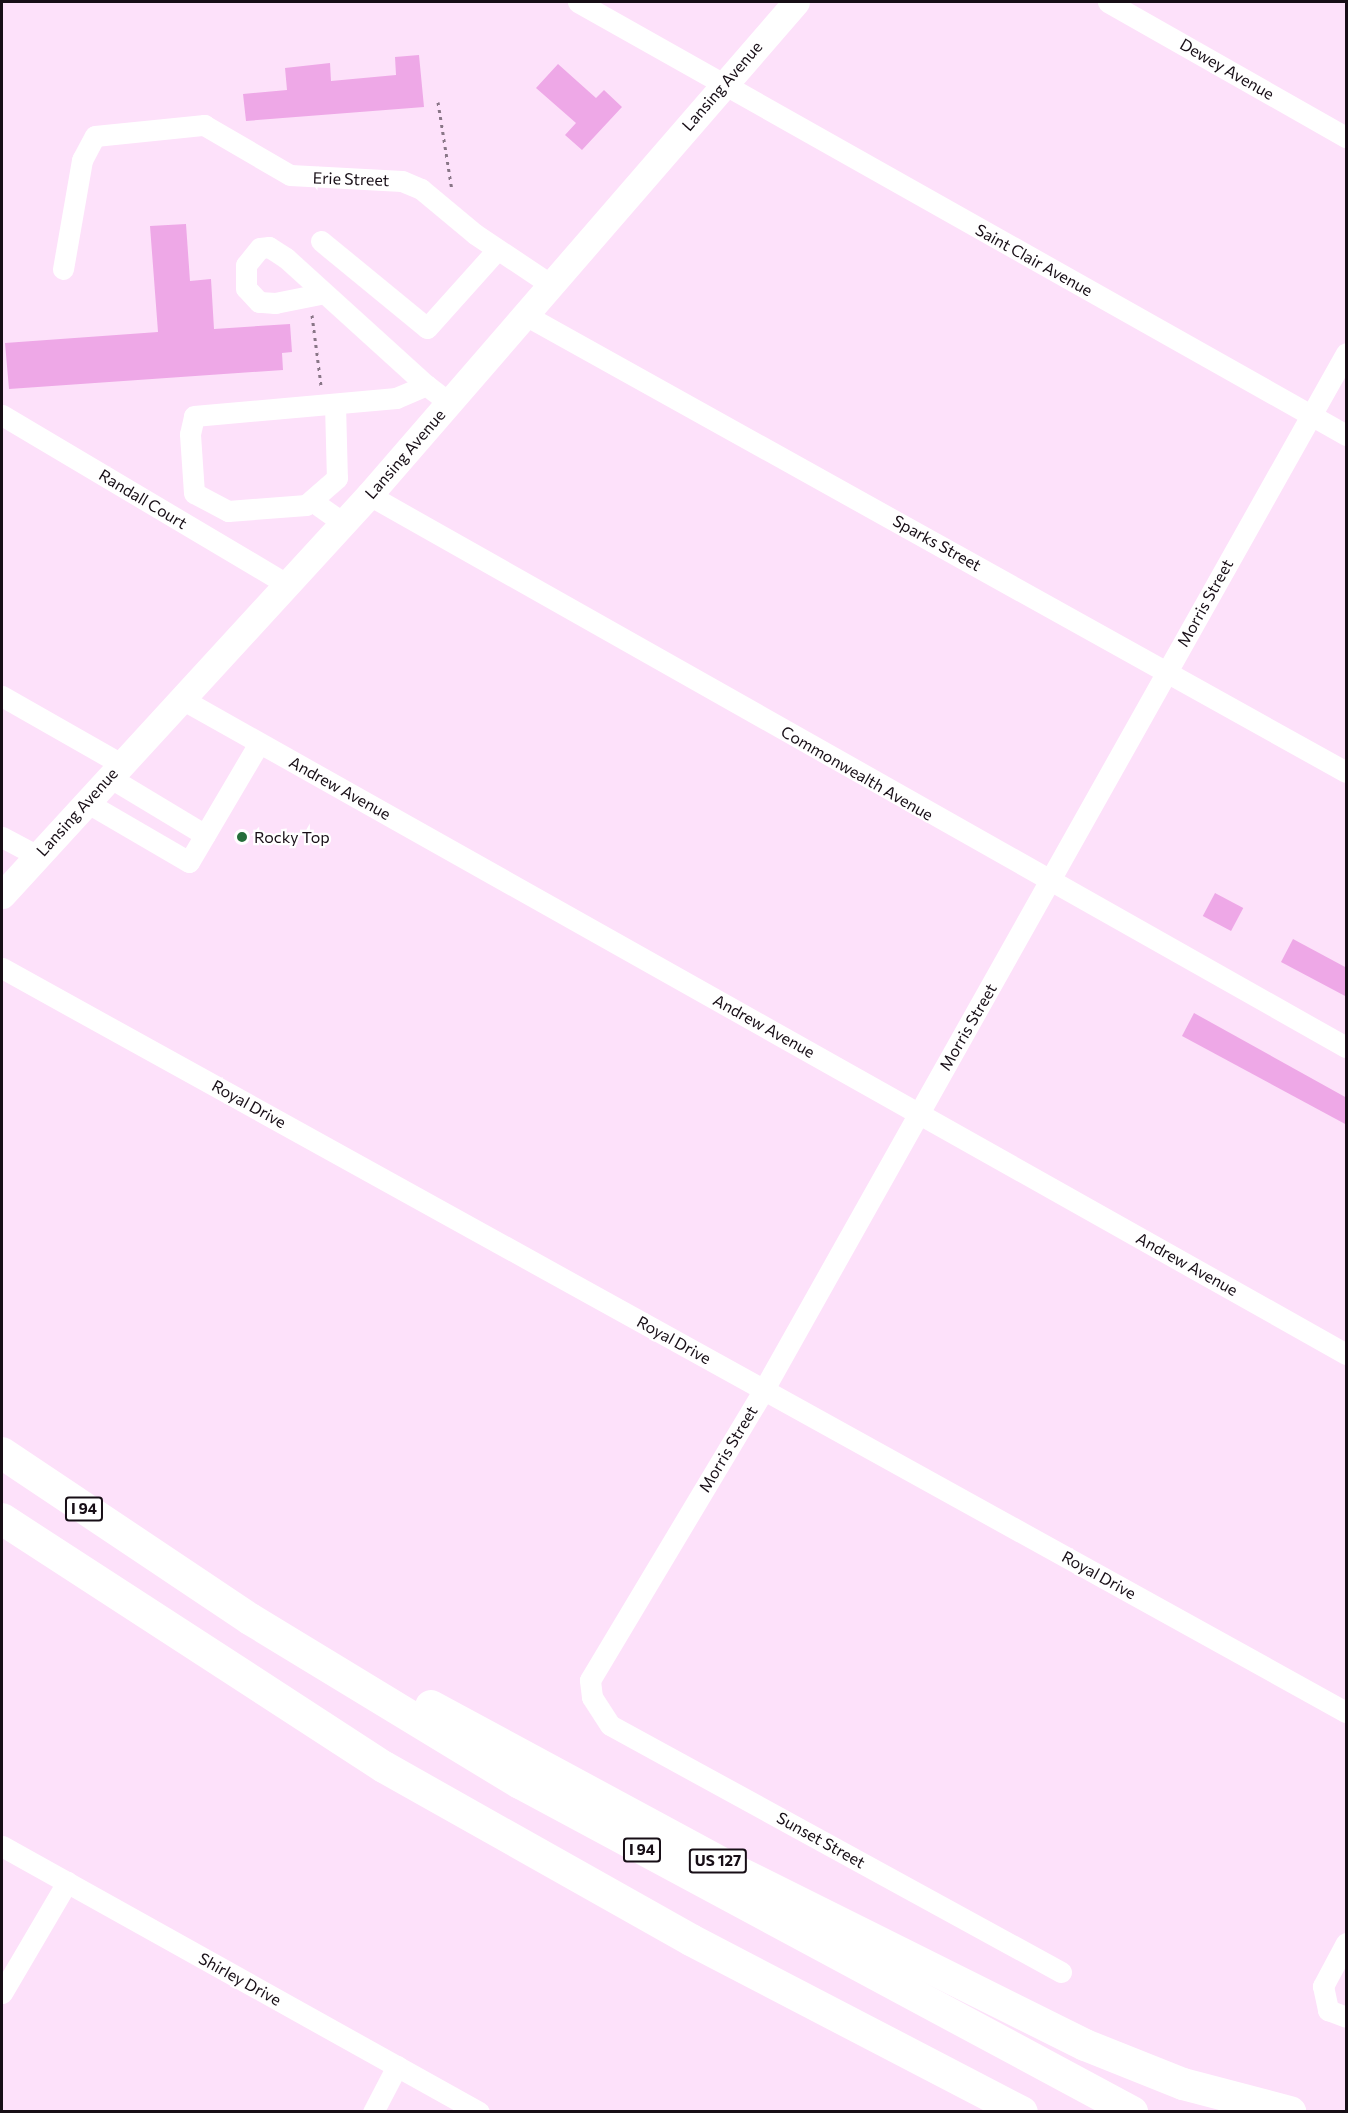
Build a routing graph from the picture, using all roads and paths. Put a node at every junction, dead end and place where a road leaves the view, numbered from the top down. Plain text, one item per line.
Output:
1 (578, 2) edge
2 (796, 2) edge
3 (1108, 2) edge
4 (722, 85) junction
5 (438, 102) dead end
6 (1347, 137) edge
7 (452, 197) dead end
8 (321, 241) dead end
9 (497, 250) junction
10 (63, 269) dead end
11 (553, 286) junction
12 (315, 302) joint
13 (527, 316) junction
14 (1347, 353) edge
15 (426, 385) junction
16 (321, 386) dead end
17 (450, 403) junction
18 (335, 404) junction
19 (2, 415) edge
20 (1311, 415) junction
21 (1347, 435) edge
22 (369, 495) junction
23 (312, 501) junction
24 (343, 523) junction
25 (285, 583) junction
26 (1167, 672) junction
27 (2, 696) edge
28 (180, 698) junction
29 (259, 743) junction
30 (115, 770) junction
31 (1347, 772) edge
32 (86, 802) junction
33 (205, 835) junction
34 (2, 837) edge
35 (37, 856) junction
36 (1048, 882) junction
37 (2, 895) edge
38 (2, 968) edge
39 (1347, 1047) edge
40 (919, 1113) junction
41 (1347, 1354) edge
42 (764, 1389) junction
43 (2, 1453) edge
44 (2, 1519) edge
45 (166, 1564) junction
46 (592, 1698) joint
47 (1347, 1712) edge
48 (2, 1846) edge
49 (67, 1882) junction
50 (691, 1940) junction
51 (1347, 1943) edge
52 (1061, 1972) dead end
53 (2, 1993) edge
54 (1347, 2017) edge
55 (397, 2066) junction
56 (373, 2112) edge
57 (479, 2112) edge
58 (977, 2112) edge
59 (1022, 2112) edge
60 (1132, 2112) edge
61 (1290, 2112) edge

1 - 4 street, Saint Clair Avenue
2 - 4 main road, Lansing Avenue
3 - 6 street, Dewey Avenue
4 - 11 main road, Lansing Avenue
4 - 20 street, Saint Clair Avenue
5 - 7 path
8 - 9 street
9 - 10 street, Erie Street
9 - 11 street, Erie Street
11 - 13 main road, Lansing Avenue
12 - 15 street
12 - 16 path
13 - 17 main road, Lansing Avenue
13 - 26 street, Sparks Street
14 - 20 street, Morris Street
15 - 17 street
15 - 18 street
17 - 22 main road, Lansing Avenue
18 - 23 street
18 - 23 street
19 - 25 street, Randall Court
20 - 21 street, Saint Clair Avenue
20 - 26 street, Morris Street
22 - 24 main road, Lansing Avenue
22 - 36 street, Commonwealth Avenue
23 - 24 street
24 - 25 main road, Lansing Avenue
25 - 28 main road, Lansing Avenue
26 - 31 street, Sparks Street
26 - 36 street, Morris Street
27 - 30 street
28 - 29 street, Andrew Avenue
28 - 30 main road, Lansing Avenue
29 - 33 street
29 - 40 street, Andrew Avenue
30 - 32 main road, Lansing Avenue
30 - 33 street
32 - 33 street
32 - 35 main road, Lansing Avenue
34 - 35 street
35 - 37 main road, Lansing Avenue
36 - 39 street, Commonwealth Avenue
36 - 40 street, Morris Street
38 - 42 street, Royal Drive
40 - 41 street, Andrew Avenue
40 - 42 street, Morris Street
42 - 46 street, Morris Street
42 - 47 street, Royal Drive
43 - 45 highway, I 94
44 - 50 highway
45 - 60 highway, I 94
45 - 61 highway, US 127
46 - 52 street, Sunset Street
48 - 49 street, Shirley Drive
49 - 53 street
49 - 55 street, Shirley Drive
50 - 58 highway
50 - 59 highway
51 - 54 street
55 - 56 street
55 - 57 street, Shirley Drive

